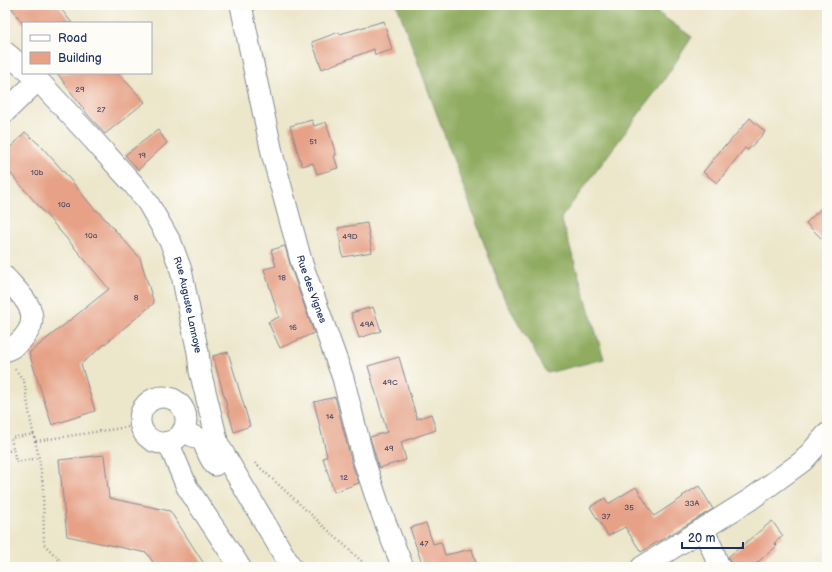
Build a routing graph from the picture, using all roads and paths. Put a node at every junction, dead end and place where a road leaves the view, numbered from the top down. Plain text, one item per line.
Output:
1 (241, 5) edge
2 (5, 52) edge
3 (22, 66) edge
4 (30, 74) edge
5 (32, 74) edge
6 (5, 112) edge
7 (5, 277) edge
8 (10, 360) edge
9 (200, 371) junction
10 (177, 402) junction
11 (141, 425) junction
12 (34, 434) junction
13 (827, 434) edge
14 (175, 437) junction
15 (36, 441) junction
16 (13, 450) junction
17 (5, 452) edge
18 (39, 458) junction
19 (228, 460) junction
20 (254, 462) dead end
21 (703, 529) junction
22 (66, 567) edge
23 (240, 567) edge
24 (291, 567) edge
25 (368, 567) edge
26 (403, 567) edge
27 (642, 567) edge
28 (718, 567) edge

1 - 26 street, Rue des Vignes
2 - 3 street, Rue Auguste Lannoye
4 - 6 street
5 - 9 street, Rue Auguste Lannoye
7 - 8 street
8 - 12 path
9 - 10 street
9 - 19 street, Rue Auguste Lannoye
10 - 11 street
10 - 14 street
11 - 14 street
11 - 15 path
12 - 15 path
12 - 16 path
13 - 21 street
14 - 19 street
14 - 23 street
15 - 18 path
16 - 17 path
16 - 18 path
18 - 22 path
19 - 24 street, Rue Auguste Lannoye
20 - 25 path
21 - 27 street
21 - 28 street

